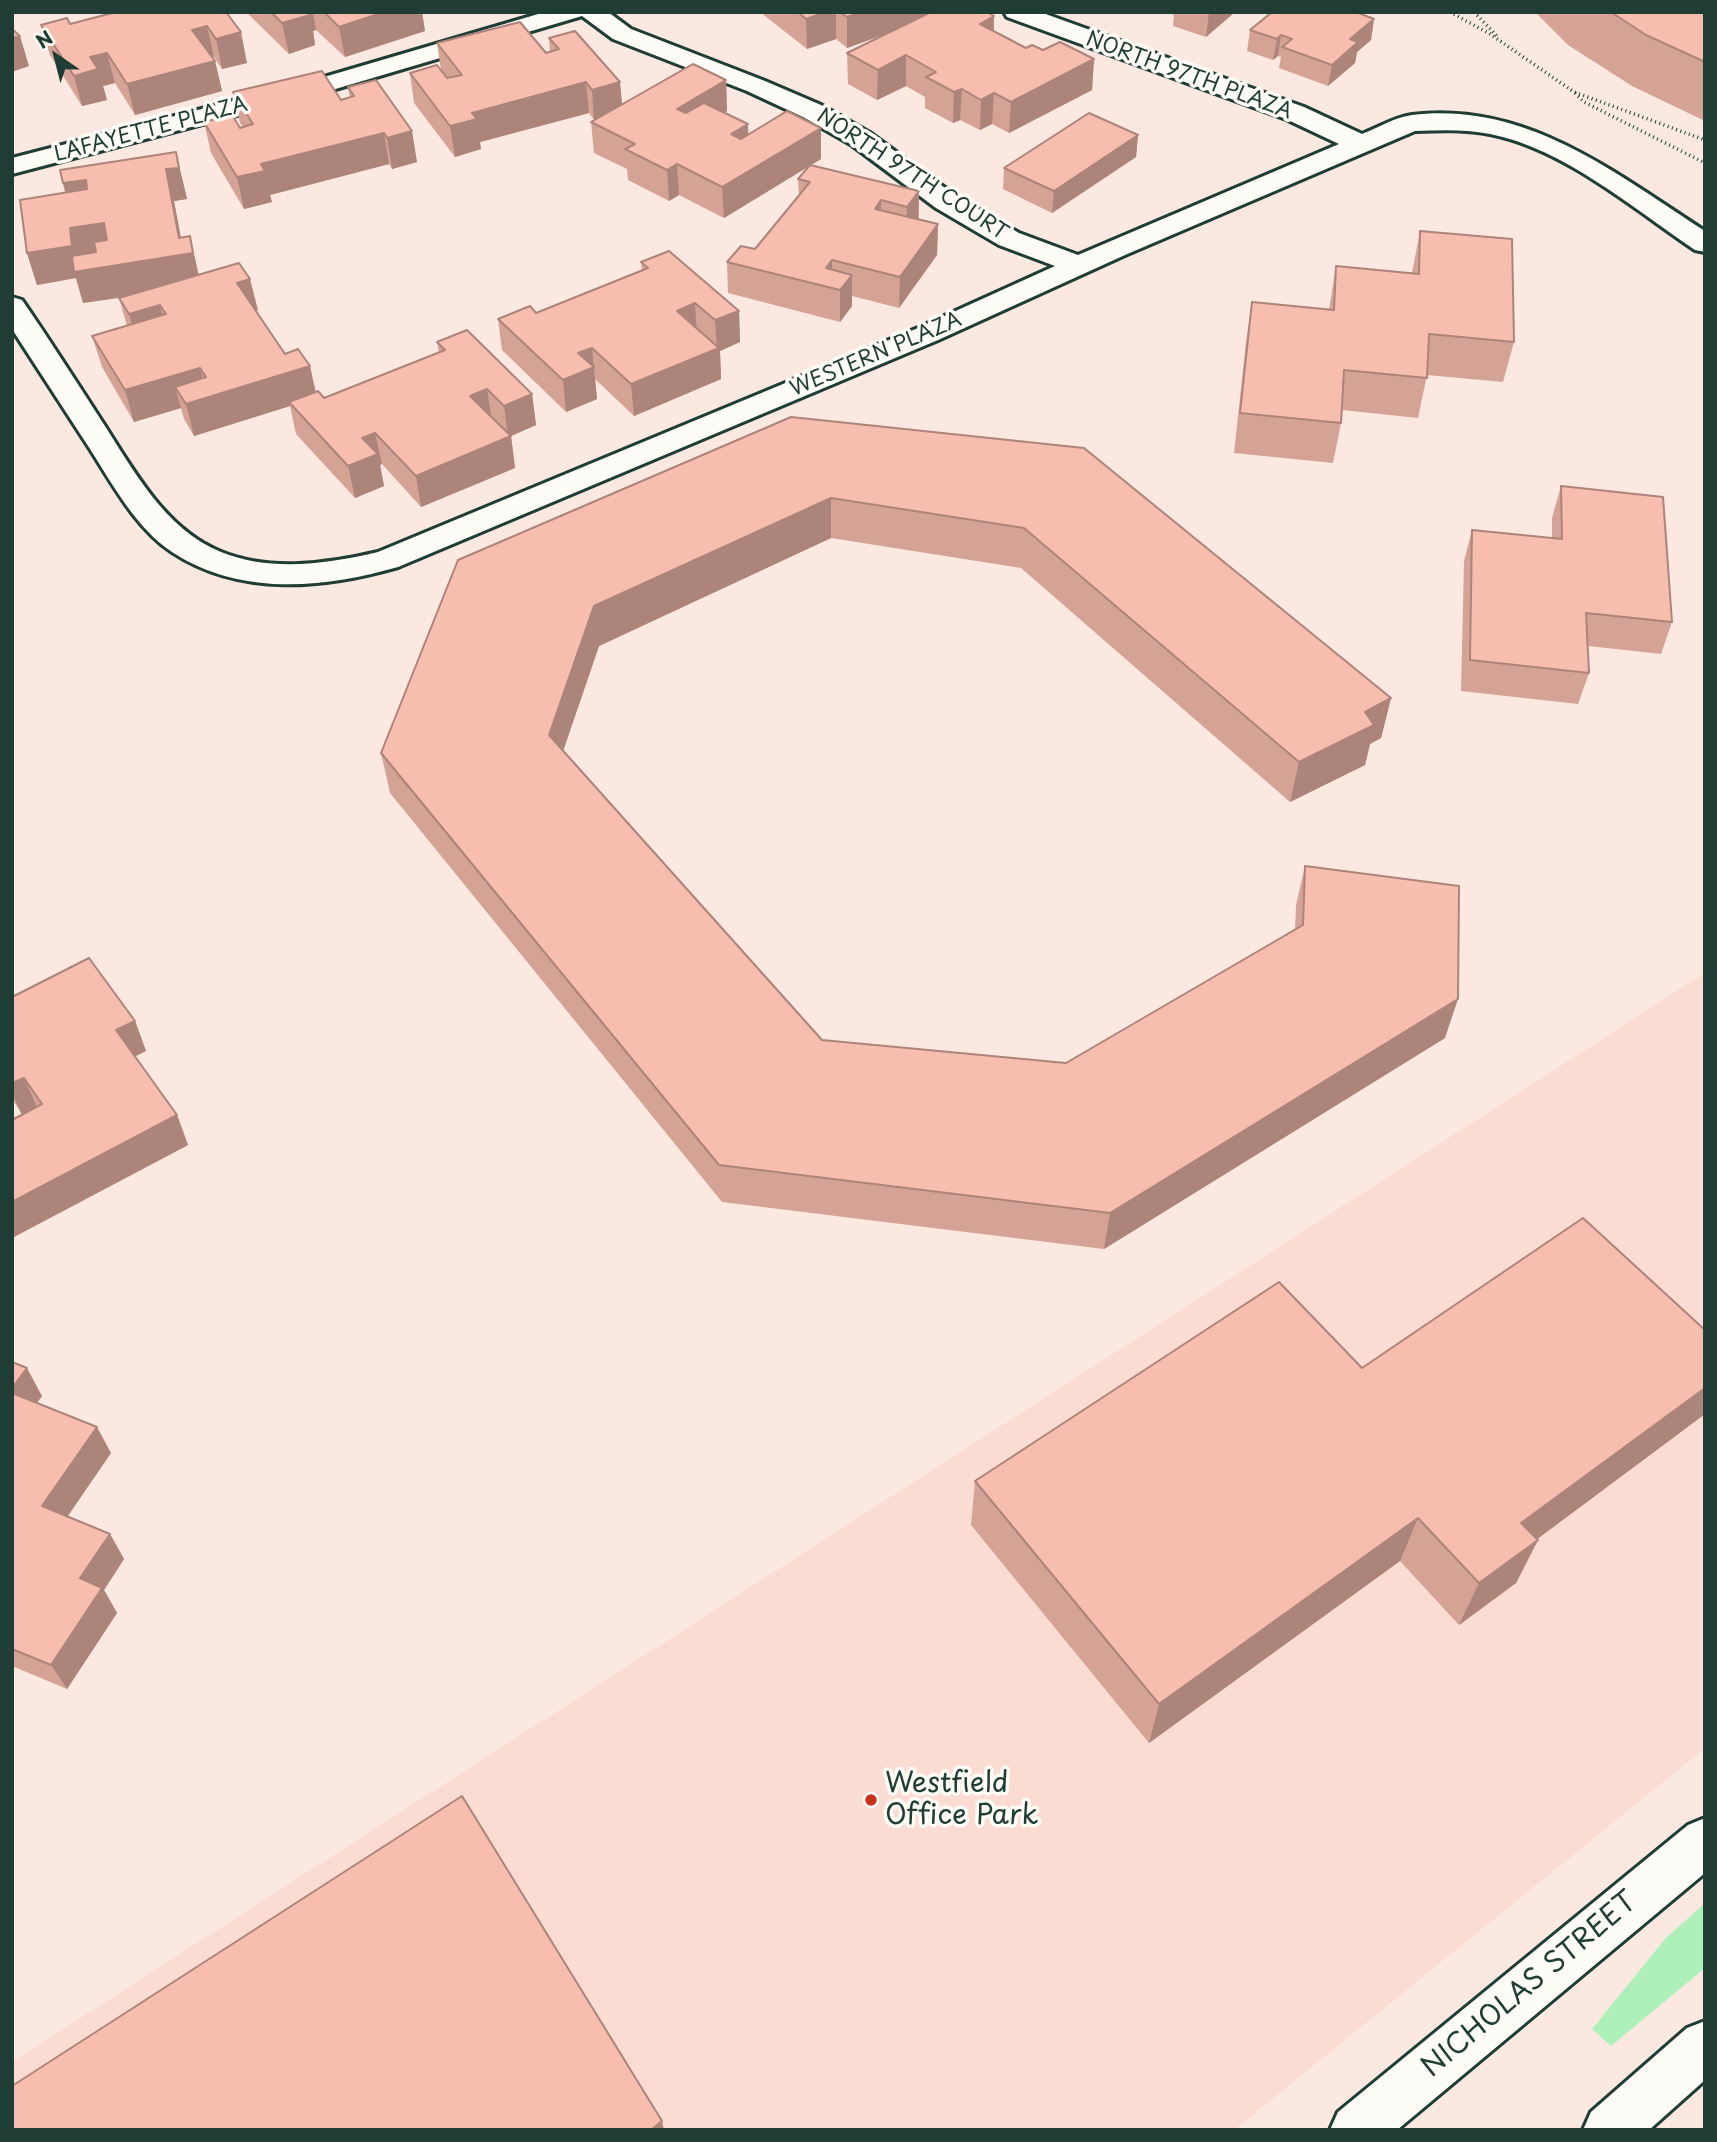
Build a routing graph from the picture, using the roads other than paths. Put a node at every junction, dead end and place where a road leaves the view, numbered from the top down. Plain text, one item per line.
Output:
1 (573, 12) edge
2 (592, 12) edge
3 (1016, 12) edge
4 (1361, 144) junction
5 (12, 166) edge
6 (1705, 244) edge
7 (1081, 266) junction
8 (12, 306) edge
9 (1705, 1842) edge
10 (1705, 2046) edge
11 (1356, 2130) edge
12 (1609, 2130) edge

1 - 5 street, LAFAYETTE PLAZA
2 - 7 street, NORTH 97TH COURT
3 - 4 street, NORTH 97TH PLAZA
4 - 6 street, WESTERN PLAZA
4 - 7 street, WESTERN PLAZA
7 - 8 street, WESTERN PLAZA
9 - 11 street, NICHOLAS STREET
10 - 12 street

